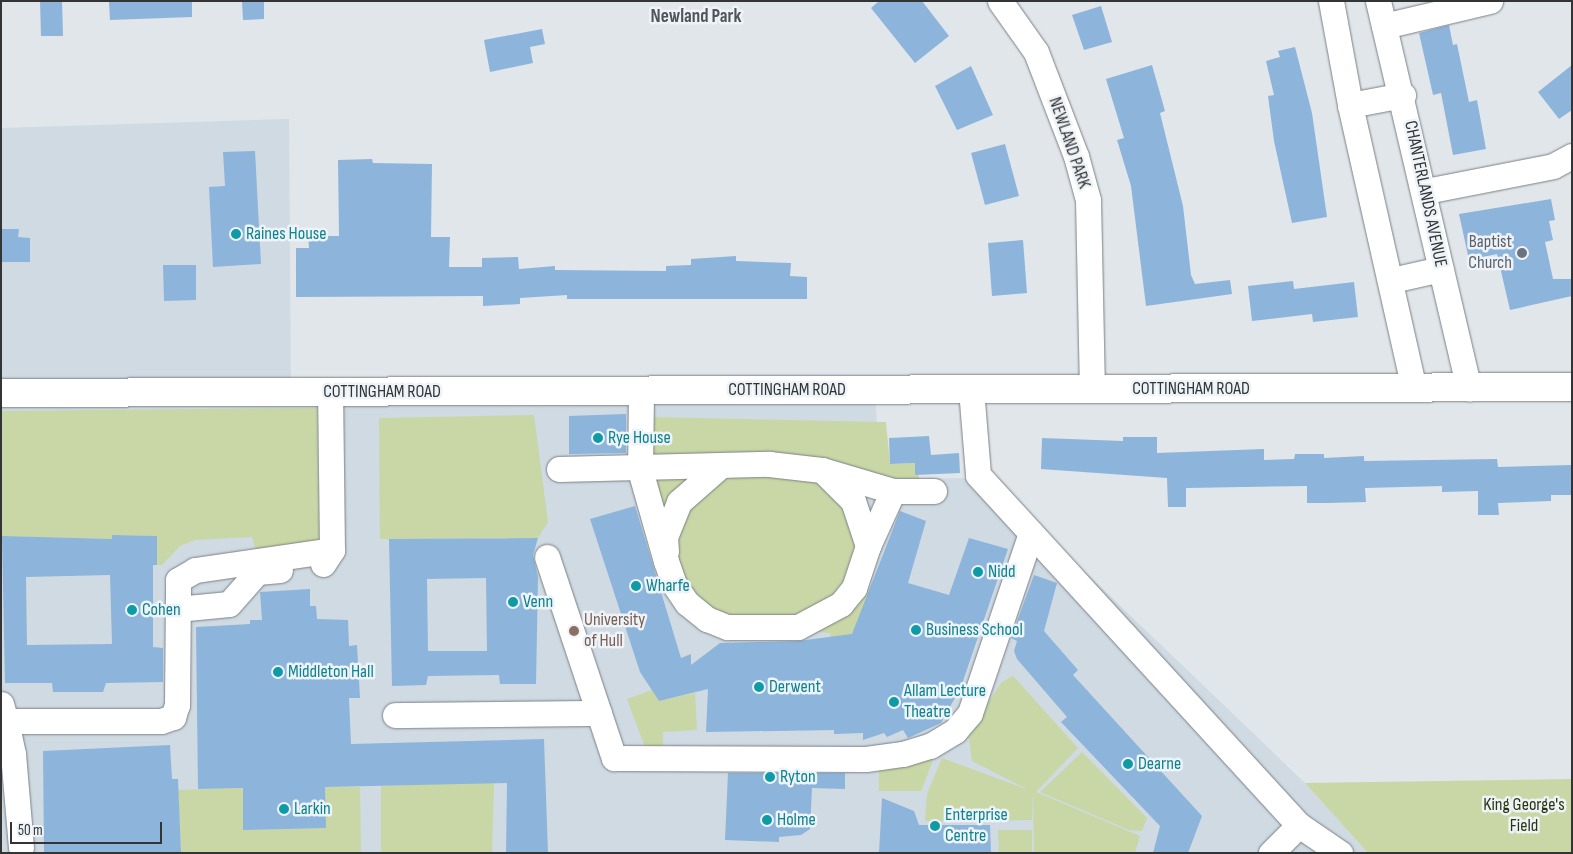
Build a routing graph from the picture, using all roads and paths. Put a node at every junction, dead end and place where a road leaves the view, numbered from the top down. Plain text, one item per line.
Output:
1 (1000, 1) edge
2 (1331, 1) edge
3 (1378, 1) edge
4 (1490, 1) edge
5 (1384, 26) junction
6 (1403, 95) junction
7 (1350, 105) junction
8 (1572, 156) edge
9 (1426, 191) junction
10 (1441, 269) junction
11 (1392, 280) junction
12 (1572, 387) edge
13 (1414, 388) junction
14 (1468, 388) junction
15 (971, 389) junction
16 (1092, 389) junction
17 (641, 391) junction
18 (330, 392) junction
19 (1, 393) edge
20 (719, 467) junction
21 (559, 469) dead end
22 (640, 470) junction
23 (822, 470) junction
24 (893, 490) junction
25 (934, 491) dead end
26 (1031, 533) junction
27 (868, 546) junction
28 (332, 550) junction
29 (547, 556) dead end
30 (666, 561) junction
31 (177, 609) junction
32 (4, 712) edge
33 (599, 713) junction
34 (395, 714) dead end
35 (1299, 825) junction
36 (21, 848) dead end
37 (1272, 852) edge
38 (1340, 853) edge

1 - 16 street, NEWLAND PARK
2 - 7 street
3 - 5 street, CHANTERLANDS AVENUE
4 - 5 street
5 - 6 street, CHANTERLANDS AVENUE
6 - 7 street
6 - 9 street, CHANTERLANDS AVENUE
7 - 11 street
8 - 9 street
9 - 10 street, CHANTERLANDS AVENUE
10 - 11 street
10 - 14 street, CHANTERLANDS AVENUE
11 - 13 street
12 - 14 main road, COTTINGHAM ROAD
13 - 14 main road, COTTINGHAM ROAD
13 - 16 main road, COTTINGHAM ROAD
15 - 16 main road, COTTINGHAM ROAD
15 - 17 main road, COTTINGHAM ROAD
15 - 26 street
17 - 18 main road, COTTINGHAM ROAD
17 - 22 street
18 - 19 main road, COTTINGHAM ROAD
18 - 28 street
20 - 22 street
20 - 23 street
20 - 30 street
21 - 22 street
22 - 30 street
23 - 24 street
23 - 27 street
24 - 25 street
24 - 27 street
26 - 33 street
26 - 35 street
27 - 30 street
28 - 31 street
28 - 31 street
29 - 33 street
31 - 32 street
32 - 36 street
33 - 34 street
35 - 37 street
35 - 38 street

